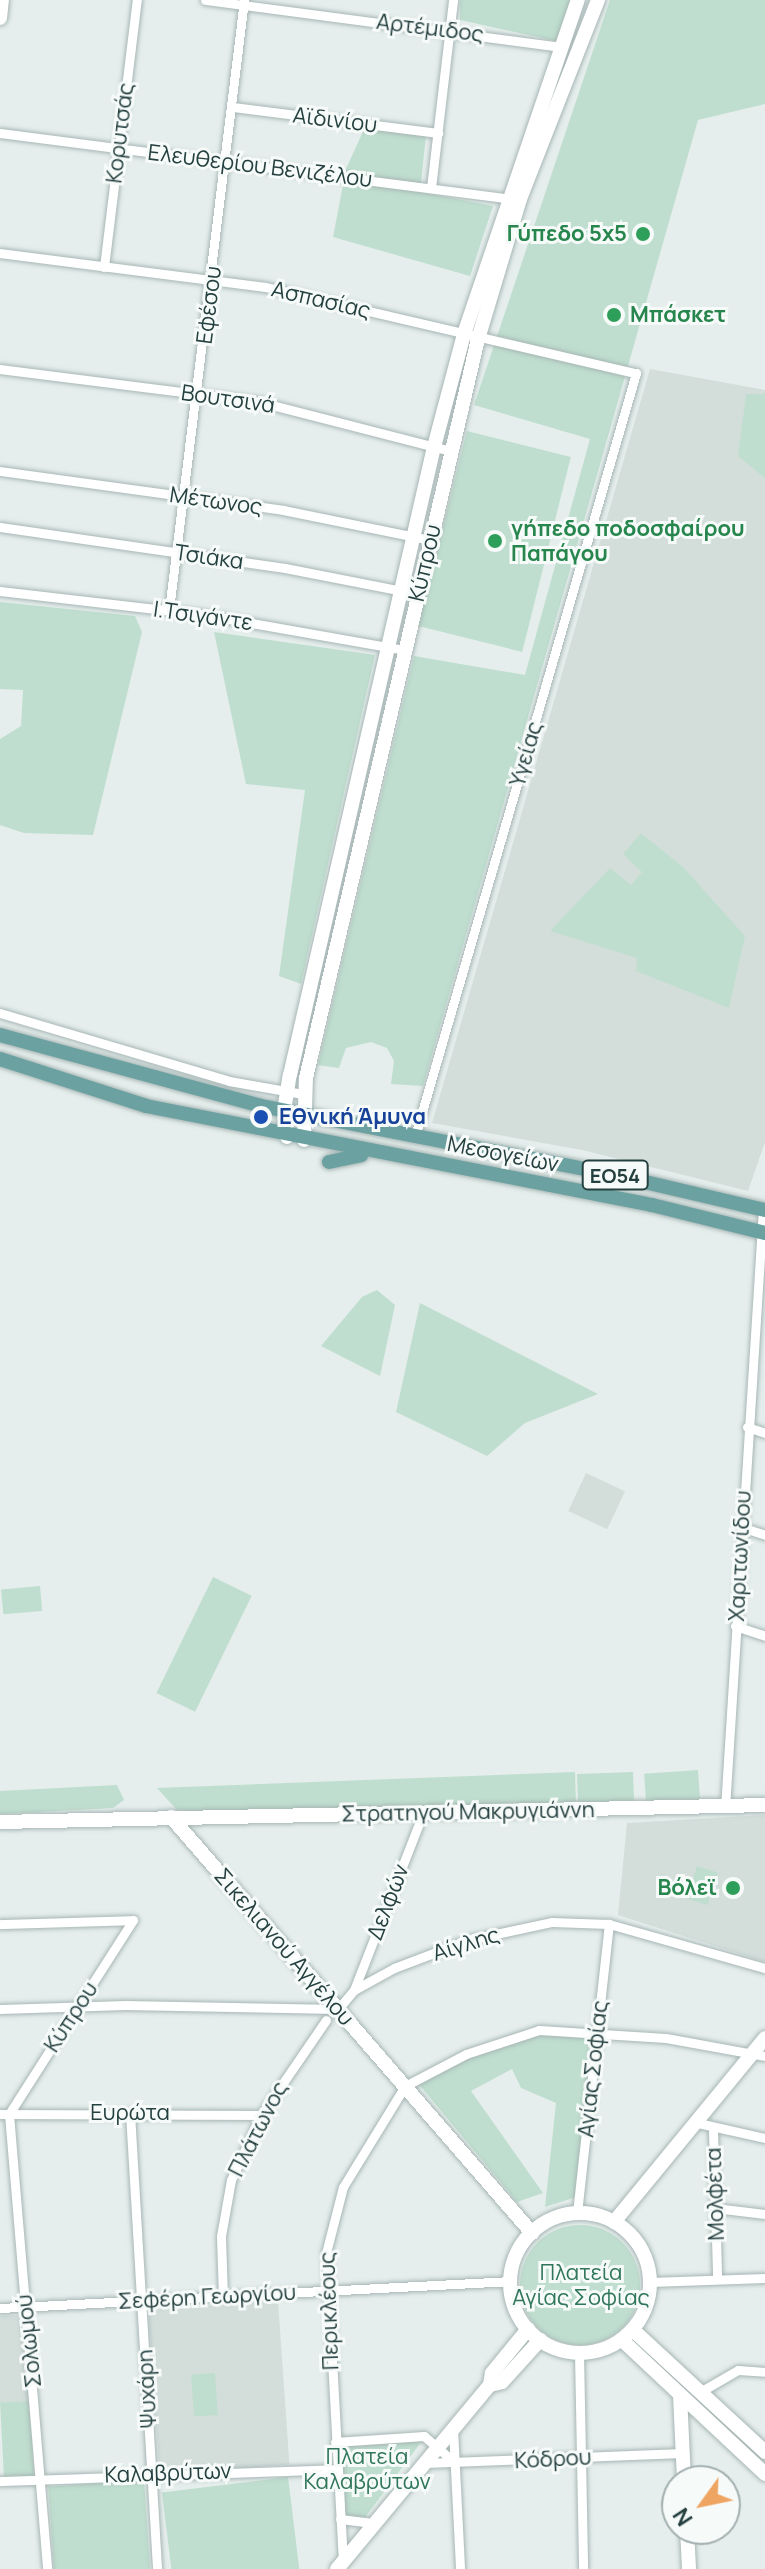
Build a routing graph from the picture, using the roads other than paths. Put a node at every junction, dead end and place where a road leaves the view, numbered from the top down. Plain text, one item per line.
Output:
1 (2, 0) edge
2 (137, 0) edge
3 (205, 0) edge
4 (453, 0) edge
5 (578, 0) edge
6 (598, 0) edge
7 (244, 2) edge
8 (0, 18) edge
9 (449, 31) junction
10 (561, 47) junction
11 (578, 54) junction
12 (233, 107) junction
13 (0, 133) edge
14 (438, 133) junction
15 (118, 148) junction
16 (227, 159) junction
17 (431, 188) junction
18 (515, 199) junction
19 (0, 253) edge
20 (104, 267) junction
21 (212, 278) junction
22 (471, 336) junction
23 (0, 369) edge
24 (636, 373) joint
25 (197, 395) junction
26 (434, 447) junction
27 (451, 451) junction
28 (0, 471) edge
29 (181, 496) junction
30 (0, 527) edge
31 (414, 536) junction
32 (431, 540) junction
33 (176, 552) junction
34 (401, 590) junction
35 (0, 591) edge
36 (418, 594) junction
37 (169, 610) junction
38 (388, 646) junction
39 (404, 650) junction
40 (0, 1013) edge
41 (0, 1035) edge
42 (0, 1059) edge
43 (287, 1091) junction
44 (303, 1094) junction
45 (284, 1111) junction
46 (301, 1115) junction
47 (415, 1136) junction
48 (287, 1137) junction
49 (304, 1140) junction
50 (382, 1154) junction
51 (329, 1162) dead end
52 (764, 1210) edge
53 (762, 1232) edge
54 (753, 1330) junction
55 (765, 1334) edge
56 (747, 1427) junction
57 (765, 1433) edge
58 (741, 1527) junction
59 (765, 1535) edge
60 (735, 1626) junction
61 (765, 1636) edge
62 (765, 1805) edge
63 (725, 1808) junction
64 (423, 1813) junction
65 (171, 1817) junction
66 (0, 1822) edge
67 (0, 1924) edge
68 (609, 1924) junction
69 (765, 1968) edge
70 (354, 1990) junction
71 (78, 2006) junction
72 (0, 2009) edge
73 (338, 2009) junction
74 (326, 2020) dead end
75 (597, 2031) junction
76 (762, 2047) edge
77 (405, 2086) junction
78 (130, 2113) junction
79 (4, 2114) edge
80 (261, 2115) junction
81 (698, 2123) junction
82 (713, 2130) junction
83 (765, 2138) edge
84 (508, 2206) junction
85 (715, 2208) junction
86 (577, 2213) junction
87 (765, 2214) edge
88 (554, 2219) junction
89 (614, 2222) junction
90 (532, 2233) junction
91 (717, 2276) junction
92 (765, 2278) edge
93 (511, 2281) junction
94 (650, 2282) junction
95 (325, 2290) junction
96 (223, 2297) junction
97 (142, 2301) junction
98 (25, 2307) junction
99 (0, 2308) edge
100 (528, 2329) junction
101 (627, 2335) junction
102 (540, 2340) junction
103 (579, 2353) junction
104 (765, 2372) edge
105 (490, 2385) junction
106 (700, 2392) junction
107 (680, 2395) junction
108 (695, 2409) junction
109 (720, 2411) junction
110 (681, 2428) junction
111 (453, 2429) junction
112 (335, 2442) junction
113 (440, 2445) junction
114 (765, 2452) edge
115 (683, 2453) junction
116 (580, 2457) junction
117 (425, 2463) junction
118 (455, 2465) junction
119 (683, 2465) edge
120 (337, 2469) junction
121 (152, 2473) junction
122 (765, 2474) edge
123 (41, 2478) junction
124 (0, 2481) edge
125 (340, 2519) junction
126 (375, 2523) junction
127 (688, 2545) edge
128 (341, 2567) edge
129 (47, 2569) edge
130 (157, 2569) edge
131 (460, 2569) edge
132 (583, 2569) edge
133 (689, 2569) edge

1 - 8 street
2 - 15 street, Κορυτσάς
3 - 7 street, Αρτέμιδος
4 - 9 street
5 - 10 street, Κύπρου
6 - 11 street, Κύπρου
7 - 9 street, Αρτέμιδος
7 - 12 street, Εφέσου
9 - 10 street, Αρτέμιδος
9 - 14 street
10 - 11 street
10 - 18 street, Κύπρου
11 - 18 street, Κύπρου
12 - 14 street, Αϊδινίου
12 - 16 street, Εφέσου
13 - 15 street, Ελευθερίου Βενιζέλου
14 - 17 street
15 - 16 street, Ελευθερίου Βενιζέλου
15 - 20 street, Κορυτσάς
16 - 17 street, Ελευθερίου Βενιζέλου
16 - 21 street, Εφέσου
17 - 18 street, Ελευθερίου Βενιζέλου
18 - 22 street, Κύπρου
19 - 20 street, Ασπασίας
20 - 21 street, Ασπασίας
21 - 22 street, Ασπασίας
21 - 25 street, Εφέσου
22 - 24 street, Ασπασίας
22 - 26 street, Κύπρου
22 - 27 street, Κύπρου
23 - 25 street, Βουτσινά
24 - 47 street, Υγείας
25 - 26 street, Βουτσινά
25 - 29 street, Εφέσου
26 - 27 street, Βουτσινά
26 - 31 street, Κύπρου
27 - 32 street, Κύπρου
28 - 29 street, Μέτωνος
29 - 31 street, Μέτωνος
29 - 33 street, Εφέσου
30 - 33 street, Τσιάκα
31 - 32 street, Μέτωνος
31 - 34 street, Κύπρου
32 - 36 street, Κύπρου
33 - 34 street, Τσιάκα
33 - 37 street, Εφέσου
34 - 36 street, Τσιάκα
34 - 38 street, Κύπρου
35 - 37 street, Ι.Τσιγάντε
36 - 39 street, Κύπρου
37 - 38 street, Ι.Τσιγάντε
38 - 39 street, Ι.Τσιγάντε
38 - 43 street, Κύπρου
39 - 44 street, Κύπρου
40 - 43 street
41 - 45 main road, Μεσογείων / ΕΟ54
42 - 48 main road, Μεσογείων / ΕΟ54
43 - 44 street
43 - 45 street, Κύπρου
44 - 46 street, Κύπρου
45 - 46 main road, Μεσογείων / ΕΟ54
45 - 48 street, Κύπρου
46 - 47 main road, Μεσογείων / ΕΟ54
46 - 49 street, Κύπρου
47 - 52 main road, Μεσογείων / ΕΟ54
48 - 49 main road, Μεσογείων / ΕΟ54
49 - 50 main road, Μεσογείων / ΕΟ54
50 - 51 main road
50 - 53 main road, Μεσογείων / ΕΟ54
52 - 53 street, Χαριτωνίδου
53 - 54 street, Χαριτωνίδου
54 - 55 street
54 - 56 street, Χαριτωνίδου
56 - 57 street
56 - 58 street, Χαριτωνίδου
58 - 59 street
58 - 60 street, Χαριτωνίδου
60 - 61 street
60 - 63 street, Χαριτωνίδου
62 - 63 street, Στρατηγού Μακρυγιάννη
63 - 64 street, Στρατηγού Μακρυγιάννη
64 - 65 street, Στρατηγού Μακρυγιάννη
64 - 70 street, Δελφών
65 - 66 street
65 - 73 street, Σικελιανού Αγγέλου
67 - 71 street, Κύπρου
68 - 69 street, Αίγλης
68 - 70 street, Αίγλης
68 - 75 street, Αγίας Σοφίας
70 - 73 street, Αίγλης
71 - 72 street
71 - 73 street
71 - 79 street, Κύπρου
73 - 77 street, Σικελιανού Αγγέλου
74 - 80 street, Πλάτωνος
75 - 76 street
75 - 77 street
75 - 86 street, Αγίας Σοφίας
76 - 81 street
77 - 84 street, Σικελιανού Αγγέλου
77 - 95 street, Περικλέους
78 - 79 street, Ευρώτα
78 - 80 street, Ευρώτα
78 - 97 street, Ψυχάρη
79 - 98 street, Σολωμού
80 - 96 street, Πλάτωνος
81 - 82 street, Μολφέτα
81 - 89 street
82 - 83 street
82 - 85 street, Μολφέτα
84 - 88 street
84 - 90 street, Σικελιανού Αγγέλου
85 - 87 street
85 - 91 street, Μολφέτα
86 - 88 street
86 - 89 street
88 - 90 street
89 - 94 street
90 - 93 street
91 - 92 street
91 - 94 street
93 - 95 street, Σεφέρη Γεωργίου
93 - 100 street
94 - 101 street
95 - 96 street, Σεφέρη Γεωργίου
95 - 112 street, Περικλέους
96 - 97 street, Σεφέρη Γεωργίου
97 - 98 street, Σεφέρη Γεωργίου
97 - 121 street, Ψυχάρη
98 - 99 street, Σεφέρη Γεωργίου
98 - 123 street, Σολωμού
100 - 102 street
100 - 105 street
101 - 103 street
101 - 106 street
101 - 107 street
102 - 103 street
102 - 105 street
103 - 116 street
104 - 106 street
105 - 111 street
106 - 109 street
107 - 108 street
107 - 110 street
108 - 109 street
108 - 110 street
108 - 122 street
109 - 114 street
110 - 115 street
111 - 113 street
111 - 118 street
112 - 113 street
112 - 120 street, Περικλέους
113 - 117 street
113 - 118 street
115 - 116 street, Κόδρου
115 - 119 street
116 - 118 street, Κόδρου
116 - 132 street
117 - 118 street, Κόδρου
117 - 126 street
118 - 131 street
120 - 121 street, Καλαβρύτων
120 - 125 street, Περικλέους
121 - 123 street, Καλαβρύτων
121 - 130 street, Ψυχάρη
123 - 124 street, Καλαβρύτων
123 - 129 street, Σολωμού
125 - 126 street
125 - 128 street, Περικλέους
126 - 128 street
127 - 133 street

